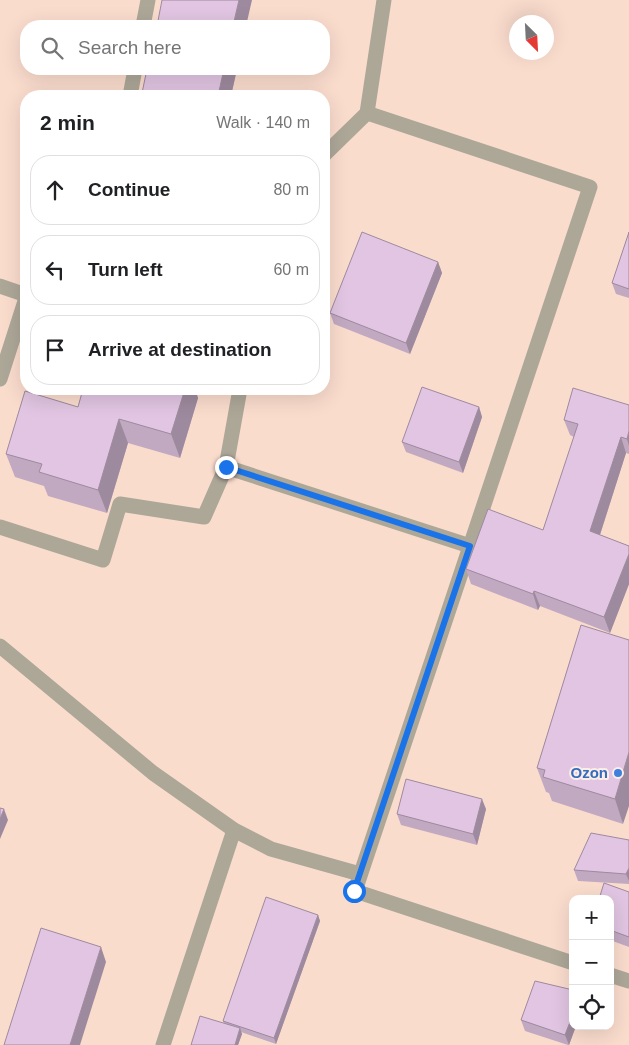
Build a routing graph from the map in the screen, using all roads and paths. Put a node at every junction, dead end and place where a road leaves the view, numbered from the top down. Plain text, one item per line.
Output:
1 (148, 0) edge
2 (384, 0) edge
3 (144, 20) edge
4 (134, 75) edge
5 (131, 90) edge
6 (367, 113) junction
7 (330, 149) edge
8 (0, 286) edge
9 (20, 294) edge
10 (20, 315) edge
11 (0, 379) edge
12 (239, 395) edge
13 (226, 467) junction
14 (0, 527) edge
15 (470, 546) junction
16 (0, 646) edge
17 (234, 830) junction
18 (360, 874) junction
19 (569, 962) edge
20 (614, 976) edge
21 (629, 981) edge
22 (163, 1045) edge

1 - 3 lane
2 - 6 lane
4 - 5 lane
6 - 7 lane
6 - 15 lane
8 - 9 lane
10 - 11 lane
12 - 13 lane
13 - 14 lane
13 - 15 lane
15 - 18 lane
16 - 17 lane
17 - 18 lane
17 - 22 lane
18 - 19 lane
20 - 21 lane

